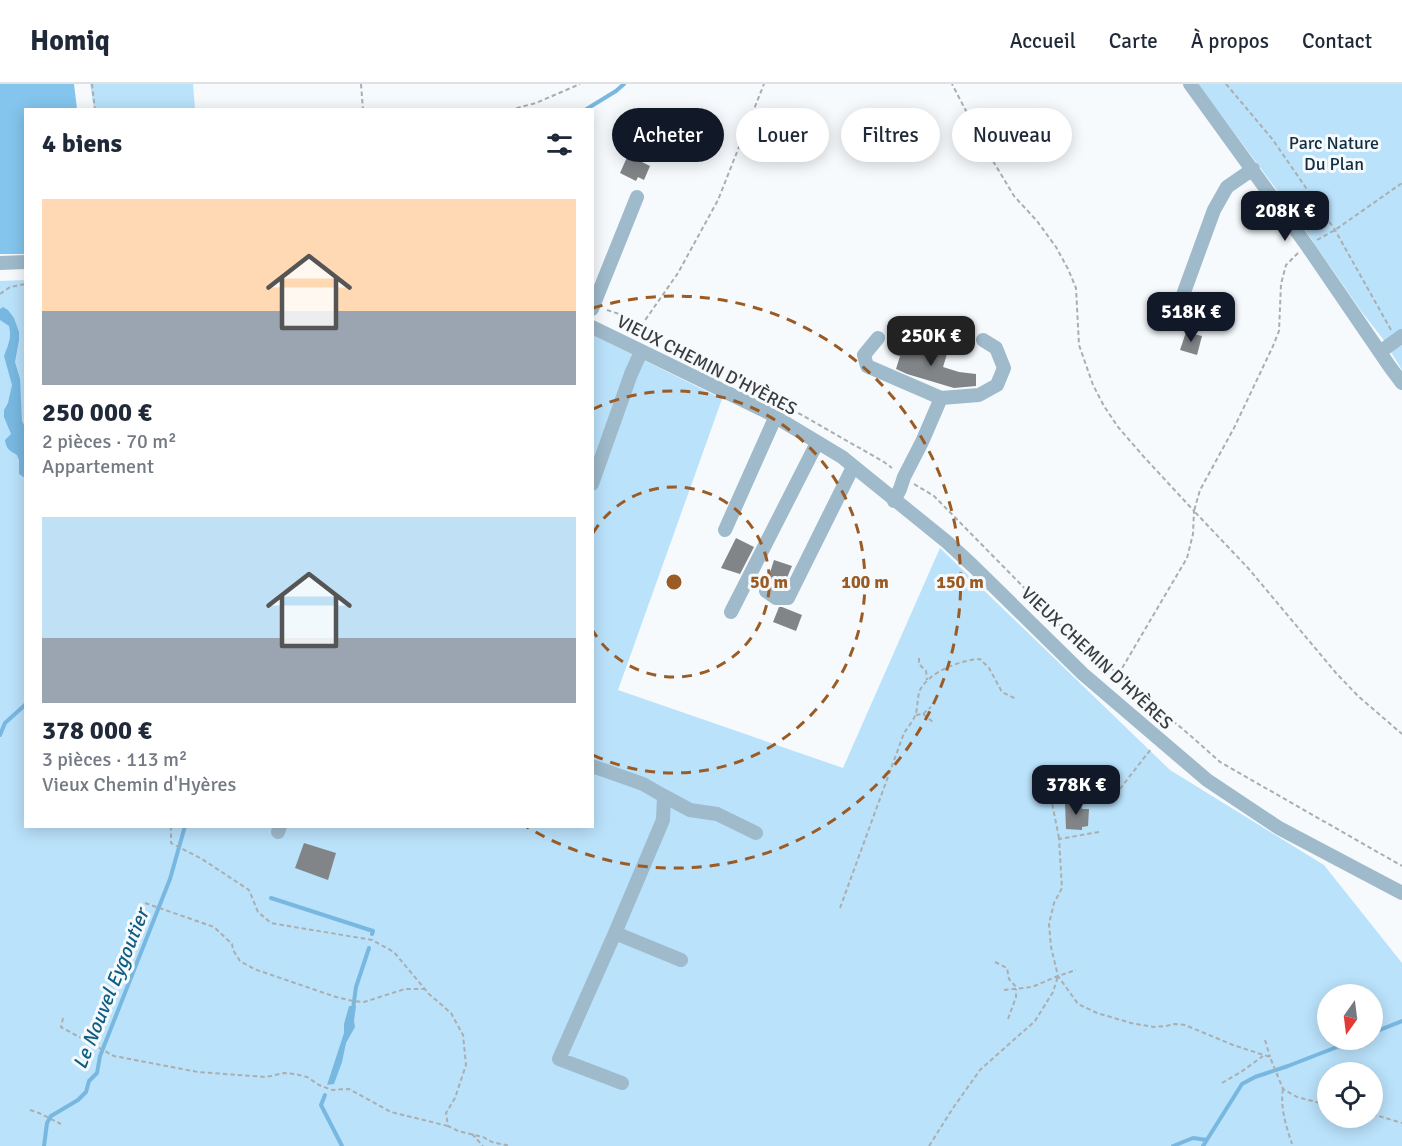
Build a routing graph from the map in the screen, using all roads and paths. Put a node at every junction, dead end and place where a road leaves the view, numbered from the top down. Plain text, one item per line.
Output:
1 (92, 84) edge
2 (360, 84) edge
3 (580, 84) edge
4 (764, 84) edge
5 (952, 84) edge
6 (1190, 84) edge
7 (1226, 84) edge
8 (95, 108) edge
9 (363, 108) edge
10 (517, 108) edge
11 (1253, 169) junction
12 (1402, 183) edge
13 (637, 197) dead end
14 (1335, 230) junction
15 (1308, 247) junction
16 (24, 262) edge
17 (0, 263) edge
18 (24, 284) edge
19 (0, 294) edge
20 (1183, 295) dead end
21 (594, 305) edge
22 (594, 308) edge
23 (641, 326) junction
24 (594, 328) edge
25 (878, 338) dead end
26 (1399, 338) edge
27 (983, 340) dead end
28 (641, 352) junction
29 (1380, 352) junction
30 (1402, 382) edge
31 (941, 398) junction
32 (775, 418) junction
33 (817, 443) junction
34 (853, 468) junction
35 (904, 477) junction
36 (594, 478) edge
37 (894, 501) junction
38 (1194, 511) junction
39 (725, 530) dead end
40 (766, 591) dead end
41 (731, 612) dead end
42 (919, 658) dead end
43 (1116, 672) junction
44 (927, 680) junction
45 (1016, 699) dead end
46 (932, 707) dead end
47 (923, 714) junction
48 (916, 715) junction
49 (933, 722) dead end
50 (1402, 734) edge
51 (1158, 739) junction
52 (594, 767) edge
53 (664, 796) junction
54 (171, 828) edge
55 (1099, 832) dead end
56 (756, 833) dead end
57 (1059, 839) junction
58 (1402, 866) edge
59 (1402, 893) edge
60 (145, 903) dead end
61 (840, 908) dead end
62 (615, 933) junction
63 (681, 960) dead end
64 (995, 962) dead end
65 (1076, 970) dead end
66 (1058, 976) junction
67 (1017, 988) junction
68 (425, 989) junction
69 (1004, 990) dead end
70 (63, 1018) dead end
71 (1008, 1019) dead end
72 (1265, 1040) dead end
73 (1263, 1056) junction
74 (1270, 1059) junction
75 (622, 1083) dead end
76 (1222, 1083) dead end
77 (1283, 1087) junction
78 (1317, 1102) edge
79 (30, 1110) dead end
80 (1383, 1117) edge
81 (1402, 1123) edge
82 (61, 1124) dead end
83 (448, 1126) junction
84 (472, 1134) junction
85 (1292, 1144) dead end
86 (483, 1146) edge
87 (510, 1146) edge
88 (929, 1146) edge

1 - 8 path
2 - 9 path
3 - 10 path
4 - 23 path
5 - 38 path
6 - 11 street
7 - 14 path
11 - 15 street
11 - 20 street
12 - 14 path
13 - 21 street
14 - 15 path
14 - 26 path
15 - 29 street
15 - 38 path
16 - 17 street
18 - 19 path
22 - 23 path
23 - 35 path
24 - 28 street, VIEUX CHEMIN D'HYÈRES
25 - 31 street
26 - 29 street
27 - 31 street
28 - 32 street, VIEUX CHEMIN D'HYÈRES
28 - 36 street
29 - 30 street
31 - 35 street
32 - 33 street, VIEUX CHEMIN D'HYÈRES
32 - 39 street
33 - 34 street, VIEUX CHEMIN D'HYÈRES
33 - 41 street
34 - 37 street, VIEUX CHEMIN D'HYÈRES
34 - 40 street
35 - 37 street
35 - 43 path
37 - 51 street, VIEUX CHEMIN D'HYÈRES
38 - 43 path
38 - 50 path
42 - 44 path
43 - 58 path
44 - 45 path
44 - 48 path
46 - 47 path
47 - 48 path
47 - 49 path
48 - 61 path
51 - 57 path
51 - 59 street, VIEUX CHEMIN D'HYÈRES
52 - 53 street
53 - 56 street
53 - 62 street
54 - 68 path
55 - 57 path
57 - 66 path
60 - 68 path
62 - 63 street
62 - 75 street
64 - 67 path
65 - 66 path
66 - 67 path
66 - 73 path
66 - 88 path
67 - 69 path
67 - 71 path
68 - 83 path
70 - 83 path
72 - 74 path
73 - 74 path
73 - 76 path
74 - 77 path
77 - 78 path
77 - 85 path
79 - 82 path
80 - 81 path
83 - 84 path
84 - 86 path
84 - 87 path

